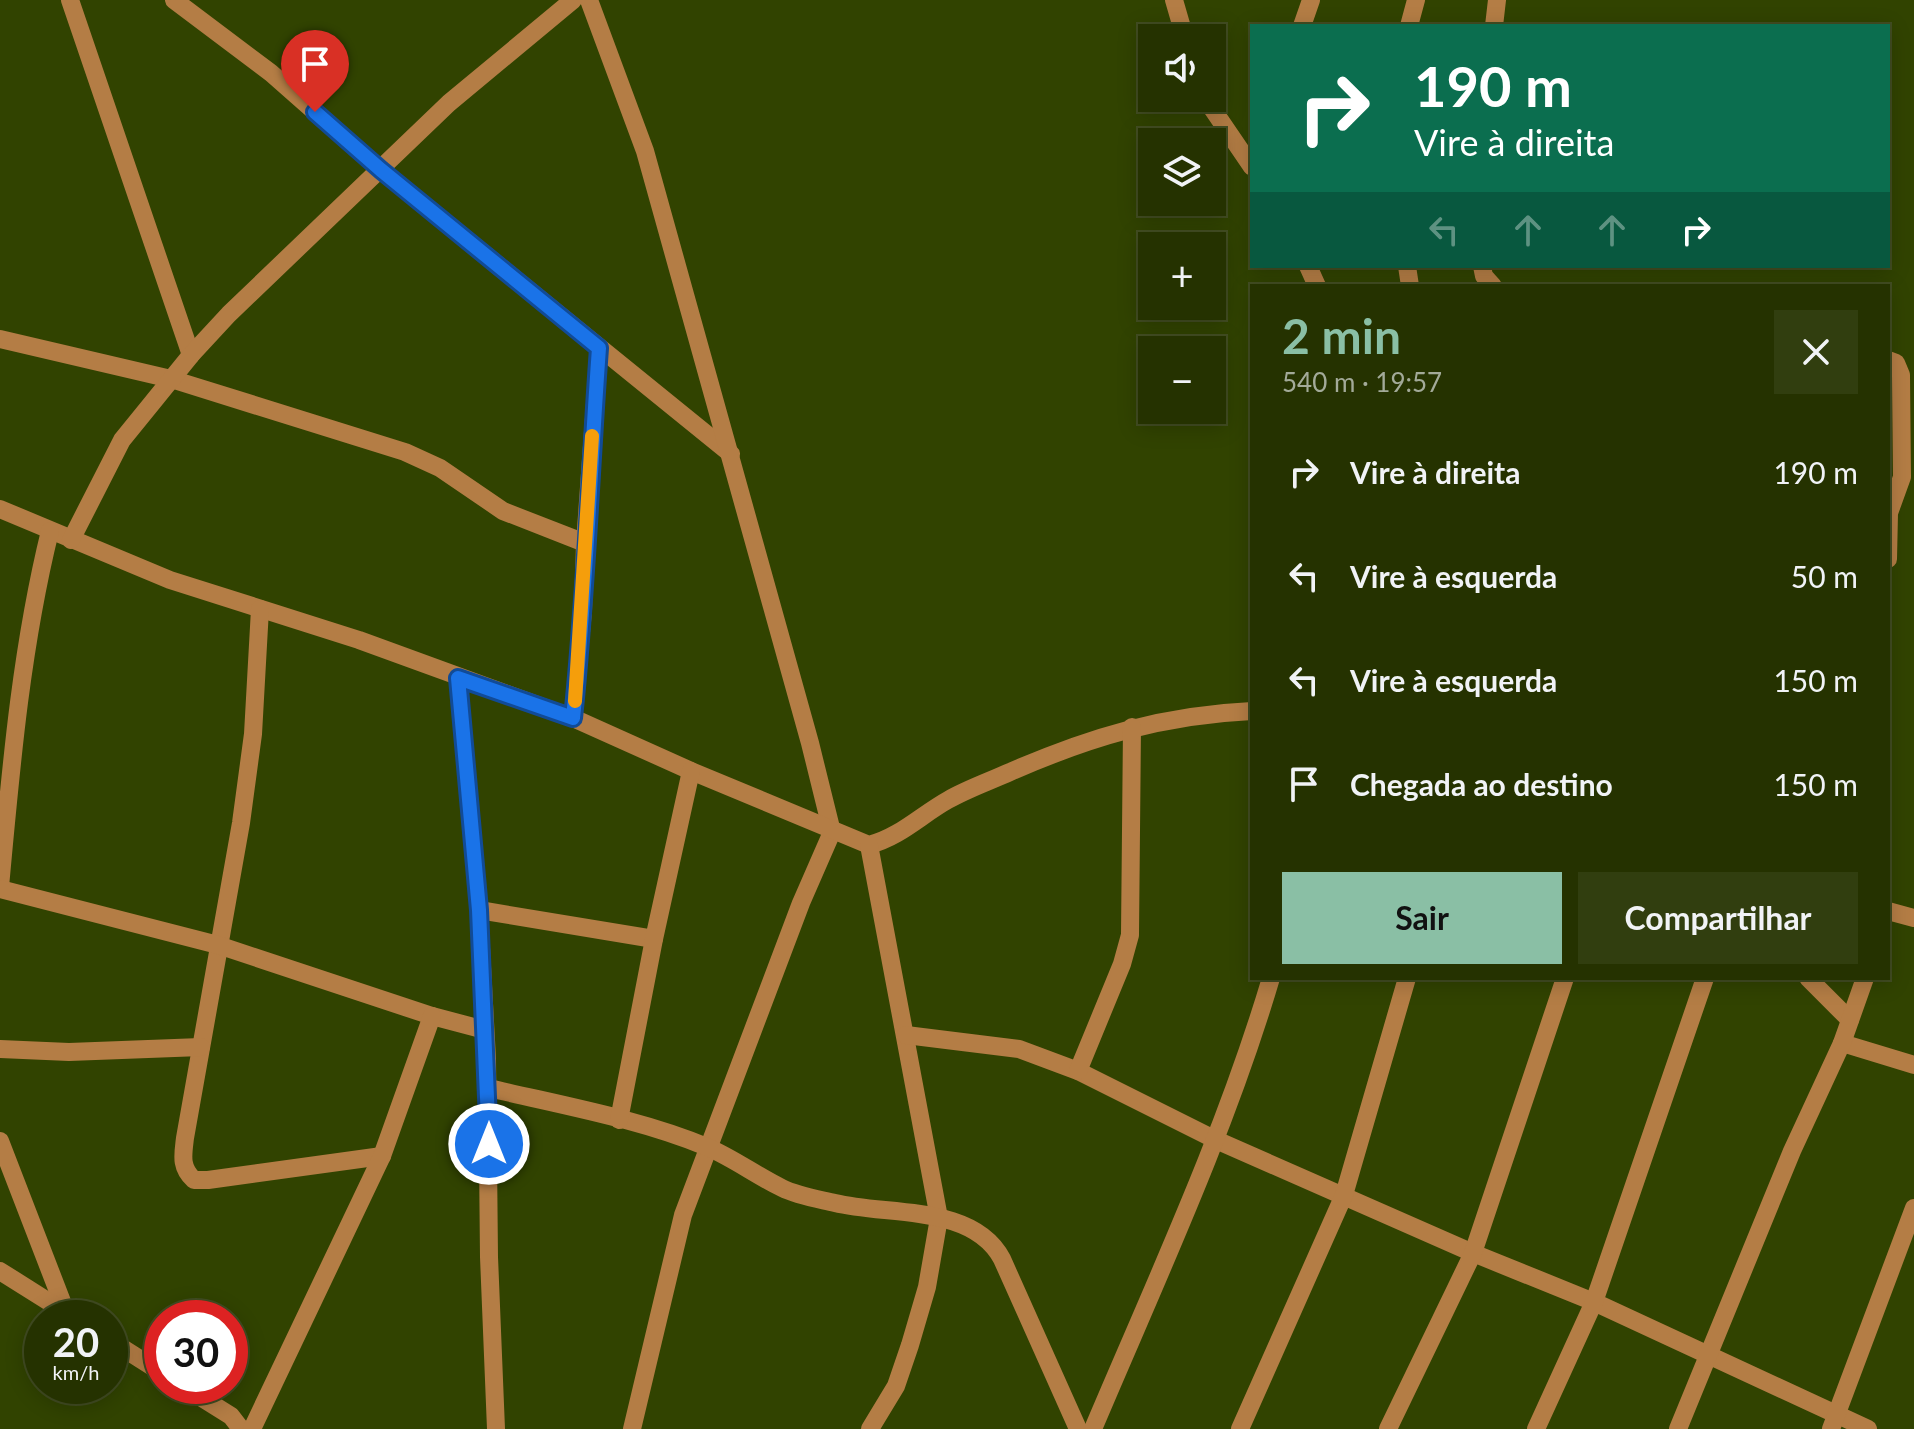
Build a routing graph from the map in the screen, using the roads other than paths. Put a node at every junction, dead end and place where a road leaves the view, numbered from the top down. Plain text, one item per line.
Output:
1 (70, 0) edge
2 (174, 0) edge
3 (573, 0) edge
4 (589, 0) edge
5 (1174, 0) edge
6 (1311, 0) edge
7 (1416, 0) edge
8 (1497, 0) edge
9 (1181, 24) edge
10 (1303, 24) edge
11 (1410, 24) edge
12 (1494, 24) edge
13 (1215, 112) edge
14 (1250, 164) edge
15 (381, 170) junction
16 (0, 339) edge
17 (599, 348) junction
18 (191, 355) junction
19 (1890, 361) edge
20 (171, 379) junction
21 (731, 454) junction
22 (1891, 498) edge
23 (0, 509) edge
24 (50, 531) junction
25 (71, 540) junction
26 (585, 543) junction
27 (260, 609) junction
28 (458, 678) junction
29 (0, 689) edge
30 (18, 698) junction
31 (1250, 711) edge
32 (573, 718) junction
33 (1132, 727) junction
34 (691, 771) junction
35 (832, 832) junction
36 (869, 845) junction
37 (0, 888) edge
38 (479, 910) junction
39 (1890, 913) edge
40 (1914, 918) edge
41 (654, 939) junction
42 (218, 945) junction
43 (1270, 980) edge
44 (1406, 980) edge
45 (1564, 980) edge
46 (1704, 980) edge
47 (1810, 980) edge
48 (1864, 980) edge
49 (432, 1016) junction
50 (1850, 1020) junction
51 (485, 1030) junction
52 (906, 1035) junction
53 (1842, 1043) junction
54 (201, 1047) junction
55 (0, 1049) edge
56 (1914, 1065) edge
57 (1078, 1071) junction
58 (489, 1088) junction
59 (619, 1120) junction
60 (1216, 1140) junction
61 (0, 1141) edge
62 (707, 1147) junction
63 (382, 1156) junction
64 (1344, 1195) junction
65 (1914, 1208) edge
66 (939, 1218) junction
67 (1473, 1253) junction
68 (0, 1271) edge
69 (46, 1300) edge
70 (64, 1300) edge
71 (1594, 1302) junction
72 (1710, 1356) junction
73 (212, 1404) edge
74 (1834, 1423) edge
75 (241, 1429) edge
76 (252, 1429) edge
77 (496, 1429) edge
78 (632, 1429) edge
79 (870, 1429) edge
80 (1078, 1429) edge
81 (1093, 1429) edge
82 (1240, 1429) edge
83 (1388, 1429) edge
84 (1536, 1429) edge
85 (1678, 1429) edge
86 (1868, 1429) edge

1 - 18 street
2 - 15 street
3 - 15 street
4 - 21 street
5 - 9 street
6 - 10 street
7 - 11 street
8 - 12 street
13 - 14 street
15 - 17 street
15 - 18 street
16 - 20 street
17 - 21 street
17 - 26 street
18 - 20 street
19 - 22 street
20 - 25 street
20 - 26 street
21 - 35 street
23 - 24 street
24 - 25 street
24 - 30 street
25 - 27 street
26 - 32 street
27 - 28 street
27 - 42 street
28 - 32 street
28 - 38 street
29 - 30 street
30 - 37 street
31 - 33 street
32 - 34 street
33 - 36 street
33 - 57 street
34 - 35 street
34 - 41 street
35 - 36 street
35 - 62 street
36 - 52 street
37 - 42 street
38 - 41 street
38 - 51 street
39 - 40 street
41 - 59 street
42 - 49 street
42 - 54 street
43 - 60 street
44 - 64 street
45 - 67 street
46 - 71 street
47 - 50 street
48 - 50 street
49 - 51 street
49 - 63 street
50 - 53 street
51 - 58 street
52 - 57 street
52 - 66 street
53 - 56 street
53 - 72 street
54 - 55 street
54 - 63 street
57 - 60 street
58 - 59 street
58 - 77 street
59 - 62 street
60 - 64 street
60 - 81 street
61 - 70 street
62 - 66 street
62 - 78 street
63 - 76 street
64 - 67 street
64 - 82 street
65 - 74 street
66 - 79 street
66 - 80 street
67 - 71 street
67 - 83 street
68 - 69 street
71 - 72 street
71 - 84 street
72 - 74 street
72 - 85 street
73 - 75 street
74 - 86 street

